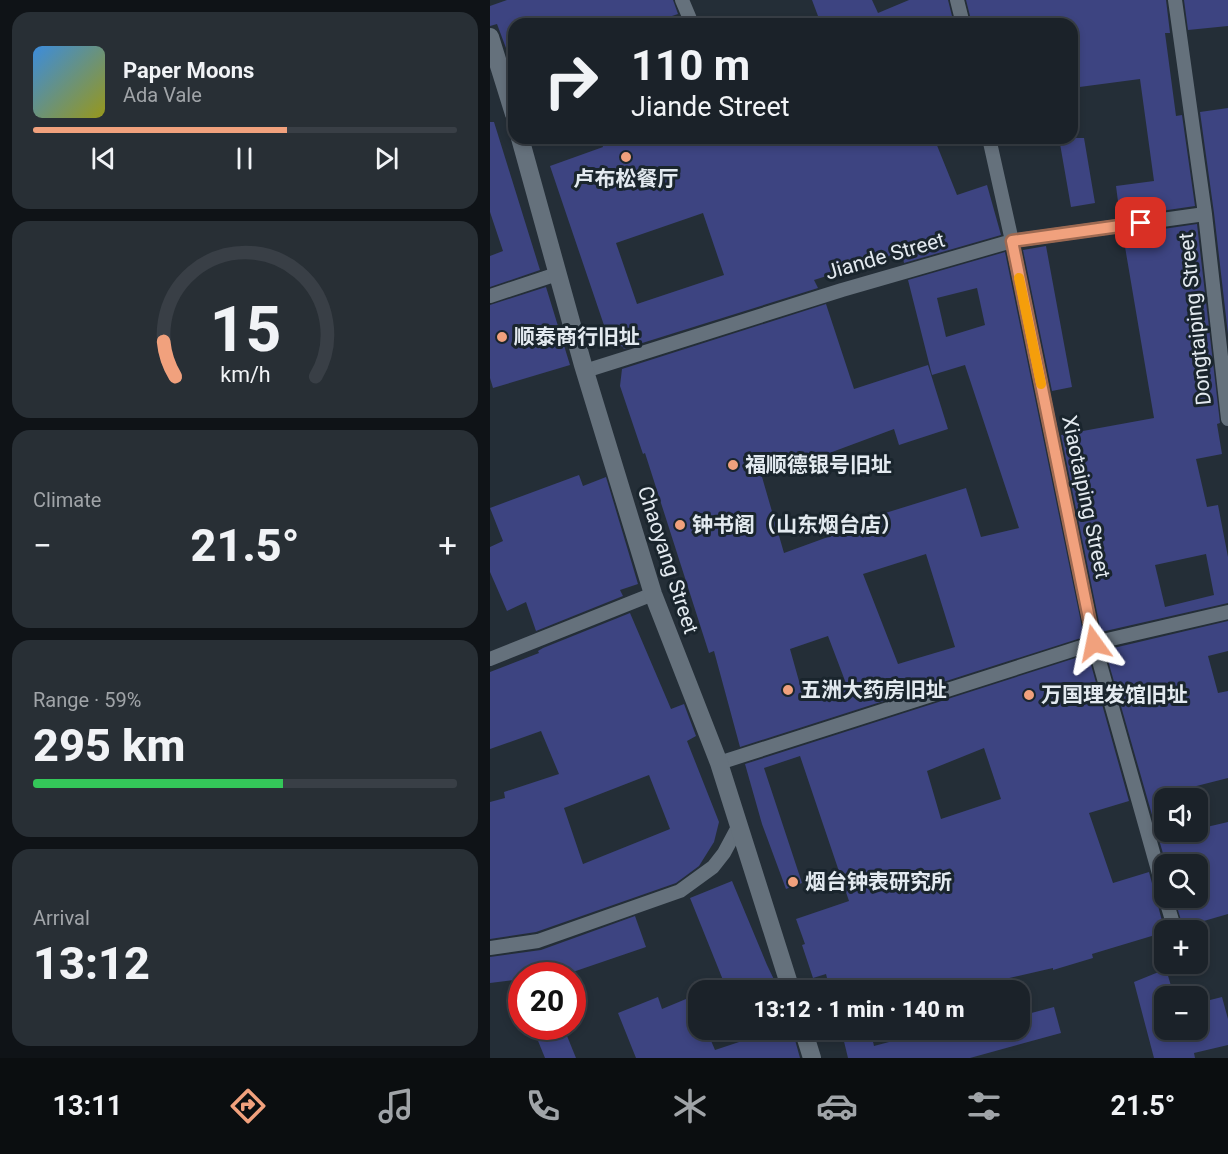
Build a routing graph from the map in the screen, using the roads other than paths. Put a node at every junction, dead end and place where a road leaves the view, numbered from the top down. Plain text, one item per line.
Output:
1 (682, 0) edge
2 (957, 0) edge
3 (1176, 0) edge
4 (690, 18) edge
5 (962, 18) edge
6 (490, 38) edge
7 (508, 77) edge
8 (522, 144) edge
9 (989, 144) edge
10 (1205, 214) junction
11 (1012, 241) junction
12 (558, 274) junction
13 (490, 296) edge
14 (585, 371) junction
15 (1228, 419) edge
16 (653, 594) junction
17 (1228, 612) edge
18 (1094, 643) junction
19 (490, 659) edge
20 (720, 764) junction
21 (739, 825) junction
22 (1154, 857) edge
23 (490, 948) edge
24 (788, 980) edge
25 (806, 1040) edge
26 (812, 1058) edge

1 - 4 lane
2 - 5 lane
3 - 10 lane, Dongtaiping Street
6 - 7 street
8 - 12 street, Chaoyang Street
9 - 11 lane, Xiaotaiping Street
10 - 11 lane, Jiande Street
10 - 15 lane, Dongtaiping Street
11 - 14 lane, Jiande Street
11 - 18 lane, Xiaotaiping Street
12 - 13 lane
12 - 14 street, Chaoyang Street
14 - 16 street, Chaoyang Street
16 - 19 lane
16 - 20 street, Chaoyang Street
17 - 18 lane
18 - 20 lane
18 - 22 lane, Xiaotaiping Street
20 - 21 street, Chaoyang Street
21 - 23 lane
21 - 24 street, Chaoyang Street
25 - 26 street

